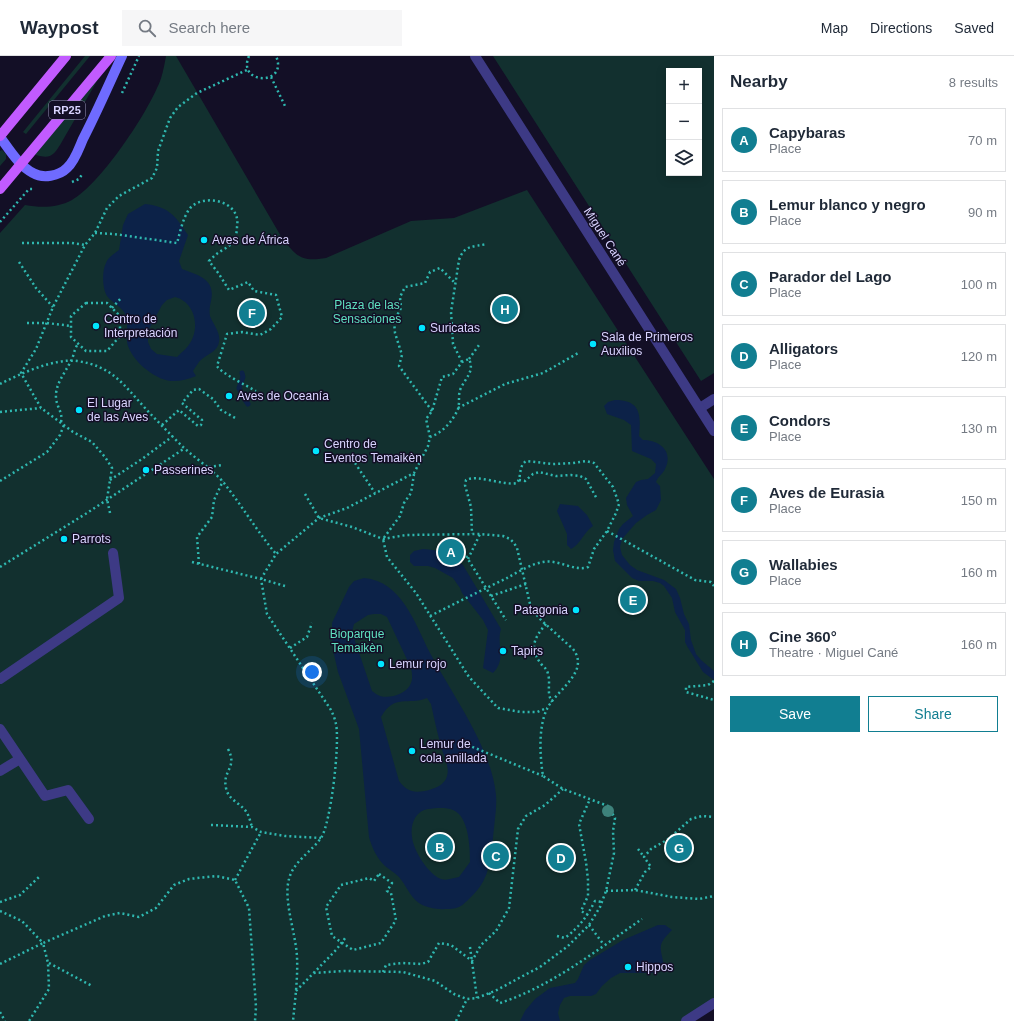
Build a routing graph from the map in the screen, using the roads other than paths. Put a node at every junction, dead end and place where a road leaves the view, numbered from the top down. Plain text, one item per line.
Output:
1 (66, 56) edge
2 (111, 56) edge
3 (122, 56) edge
4 (475, 56) edge
5 (0, 137) edge
6 (22, 164) junction
7 (0, 190) edge
8 (714, 399) edge
9 (700, 408) junction
10 (714, 431) edge
11 (113, 553) dead end
12 (0, 679) edge
13 (0, 729) edge
14 (20, 758) junction
15 (0, 771) edge
16 (89, 819) dead end
17 (714, 1003) edge
18 (686, 1021) edge

1 - 5 main road, RP25
2 - 6 main road, RP25
3 - 6 main road
4 - 9 street, Miguel Cané
5 - 6 main road
6 - 7 main road, RP25
8 - 9 street
9 - 10 street, Miguel Cané
11 - 12 street
13 - 14 street
14 - 15 street
14 - 16 street
17 - 18 street

